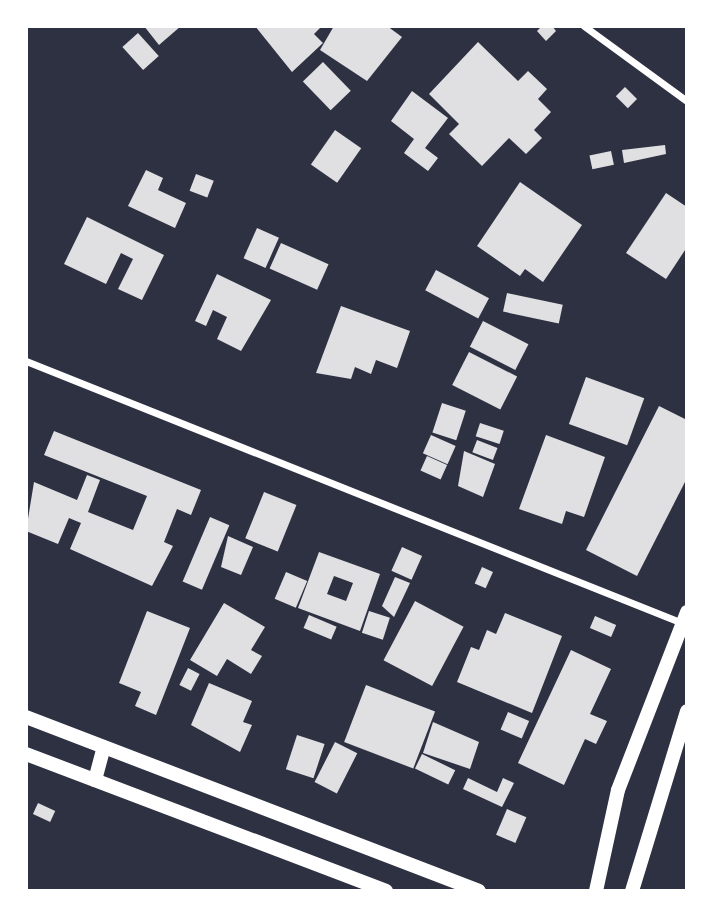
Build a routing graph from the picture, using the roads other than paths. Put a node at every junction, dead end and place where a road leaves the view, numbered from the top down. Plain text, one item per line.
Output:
1 (584, 26) edge
2 (687, 101) edge
3 (26, 361) edge
4 (684, 617) edge
5 (687, 711) edge
6 (26, 717) edge
7 (104, 747) junction
8 (26, 754) edge
9 (95, 779) junction
10 (386, 891) edge
11 (479, 891) edge
12 (596, 891) edge
13 (632, 891) edge

1 - 2 street
3 - 4 street
4 - 12 main road
5 - 13 main road
6 - 7 main road
7 - 9 main road
7 - 11 main road
8 - 9 main road
9 - 10 main road

